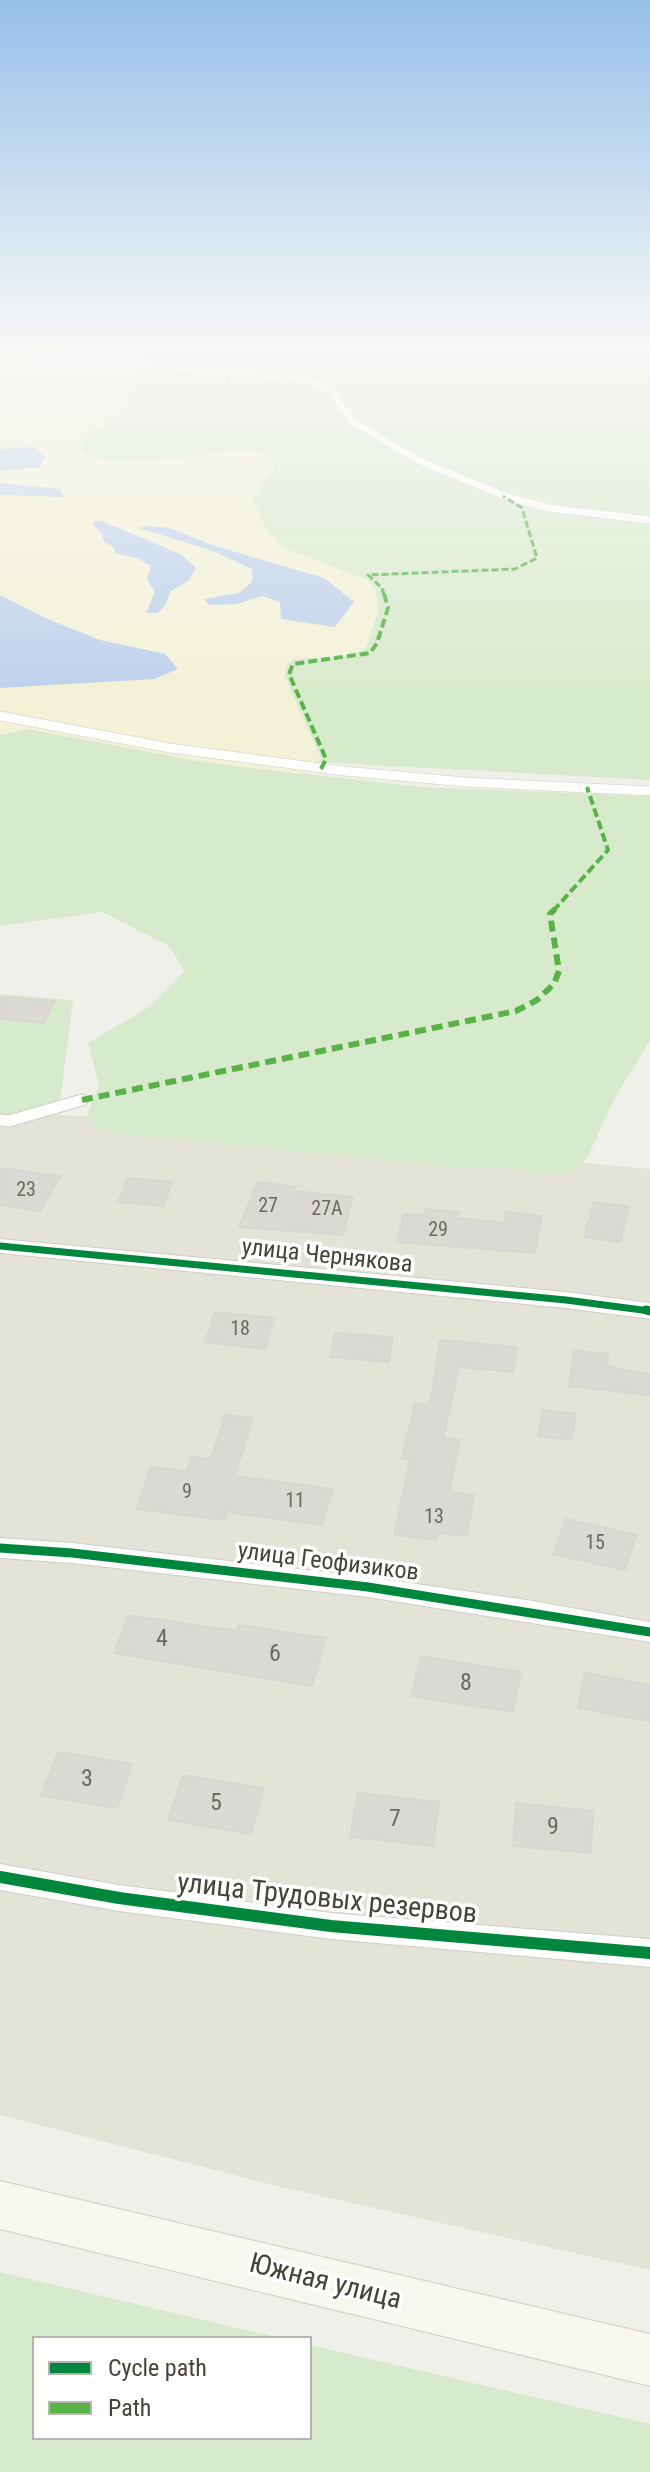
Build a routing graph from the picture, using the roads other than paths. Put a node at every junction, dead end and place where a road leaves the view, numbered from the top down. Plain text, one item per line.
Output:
1 (421, 461) edge
2 (650, 520) edge
3 (0, 716) edge
4 (650, 791) edge
5 (82, 1100) dead end
6 (0, 1120) edge
7 (0, 1246) edge
8 (650, 1311) edge
9 (0, 1548) edge
10 (650, 1632) edge
11 (0, 1877) edge
12 (650, 1953) edge
13 (0, 2205) edge
14 (650, 2360) edge

1 - 2 lane
3 - 4 lane
5 - 6 lane
7 - 8 street, улица Чернякова
9 - 10 street, улица Геофизиков
11 - 12 street, улица Трудовых резервов
13 - 14 main road, Южная улица

